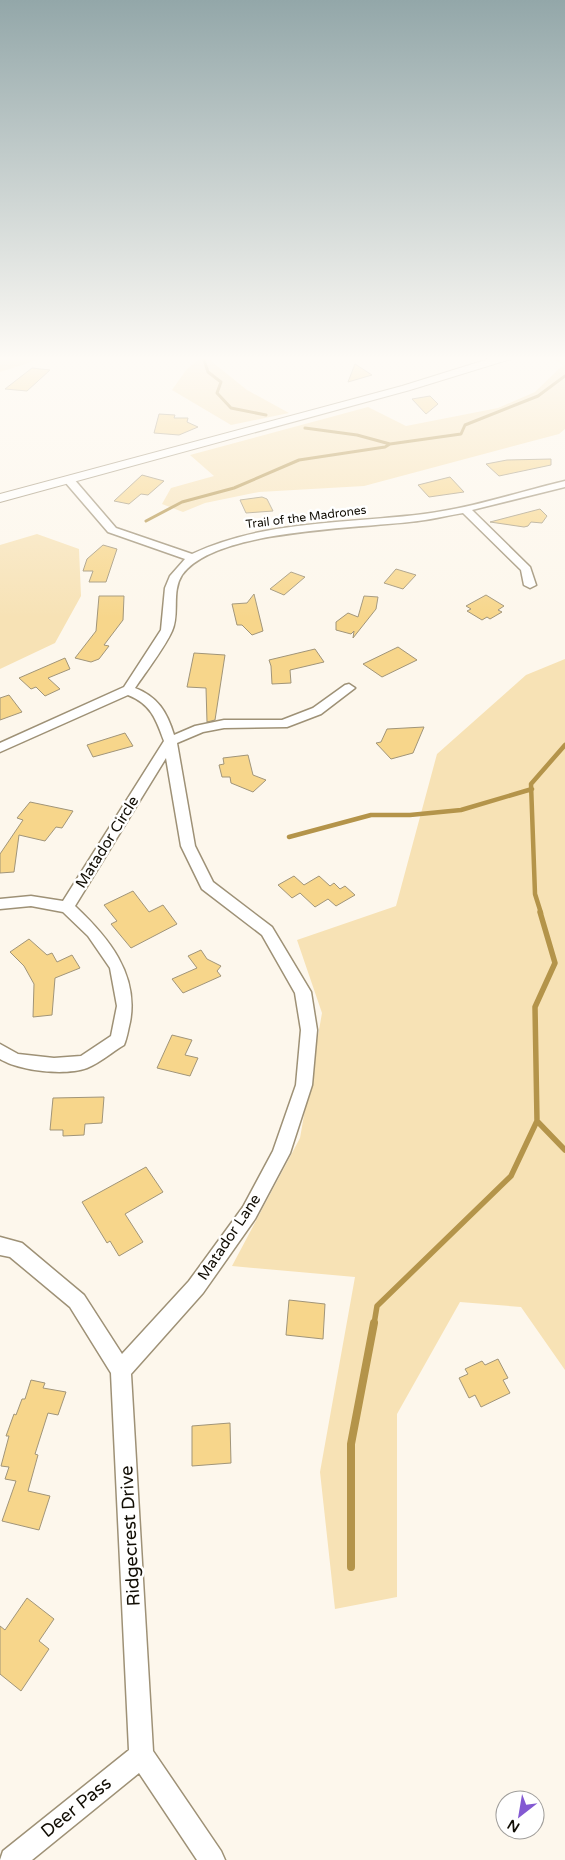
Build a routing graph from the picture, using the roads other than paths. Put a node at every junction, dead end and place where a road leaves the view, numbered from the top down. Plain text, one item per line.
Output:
1 (198, 444) edge
2 (69, 480) junction
3 (565, 484) edge
4 (0, 498) edge
5 (465, 509) junction
6 (193, 558) junction
7 (530, 585) dead end
8 (349, 688) dead end
9 (128, 690) junction
10 (170, 741) junction
11 (0, 748) edge
12 (0, 904) edge
13 (67, 907) junction
14 (0, 1051) edge
15 (0, 1246) edge
16 (122, 1370) junction
17 (141, 1755) junction
18 (12, 1860) edge
19 (212, 1860) edge

1 - 2 street
2 - 4 street
2 - 6 street
3 - 5 street, Trail of the Madrones
5 - 6 street, Trail of the Madrones
5 - 7 street
6 - 9 street, Trail of the Madrones
8 - 10 street
9 - 10 street, Matador Lane
9 - 11 street
10 - 13 street, Matador Circle
10 - 16 street, Matador Lane
12 - 13 street
13 - 14 street
15 - 16 street
16 - 17 street, Ridgecrest Drive
17 - 18 street, Deer Pass
17 - 19 street

